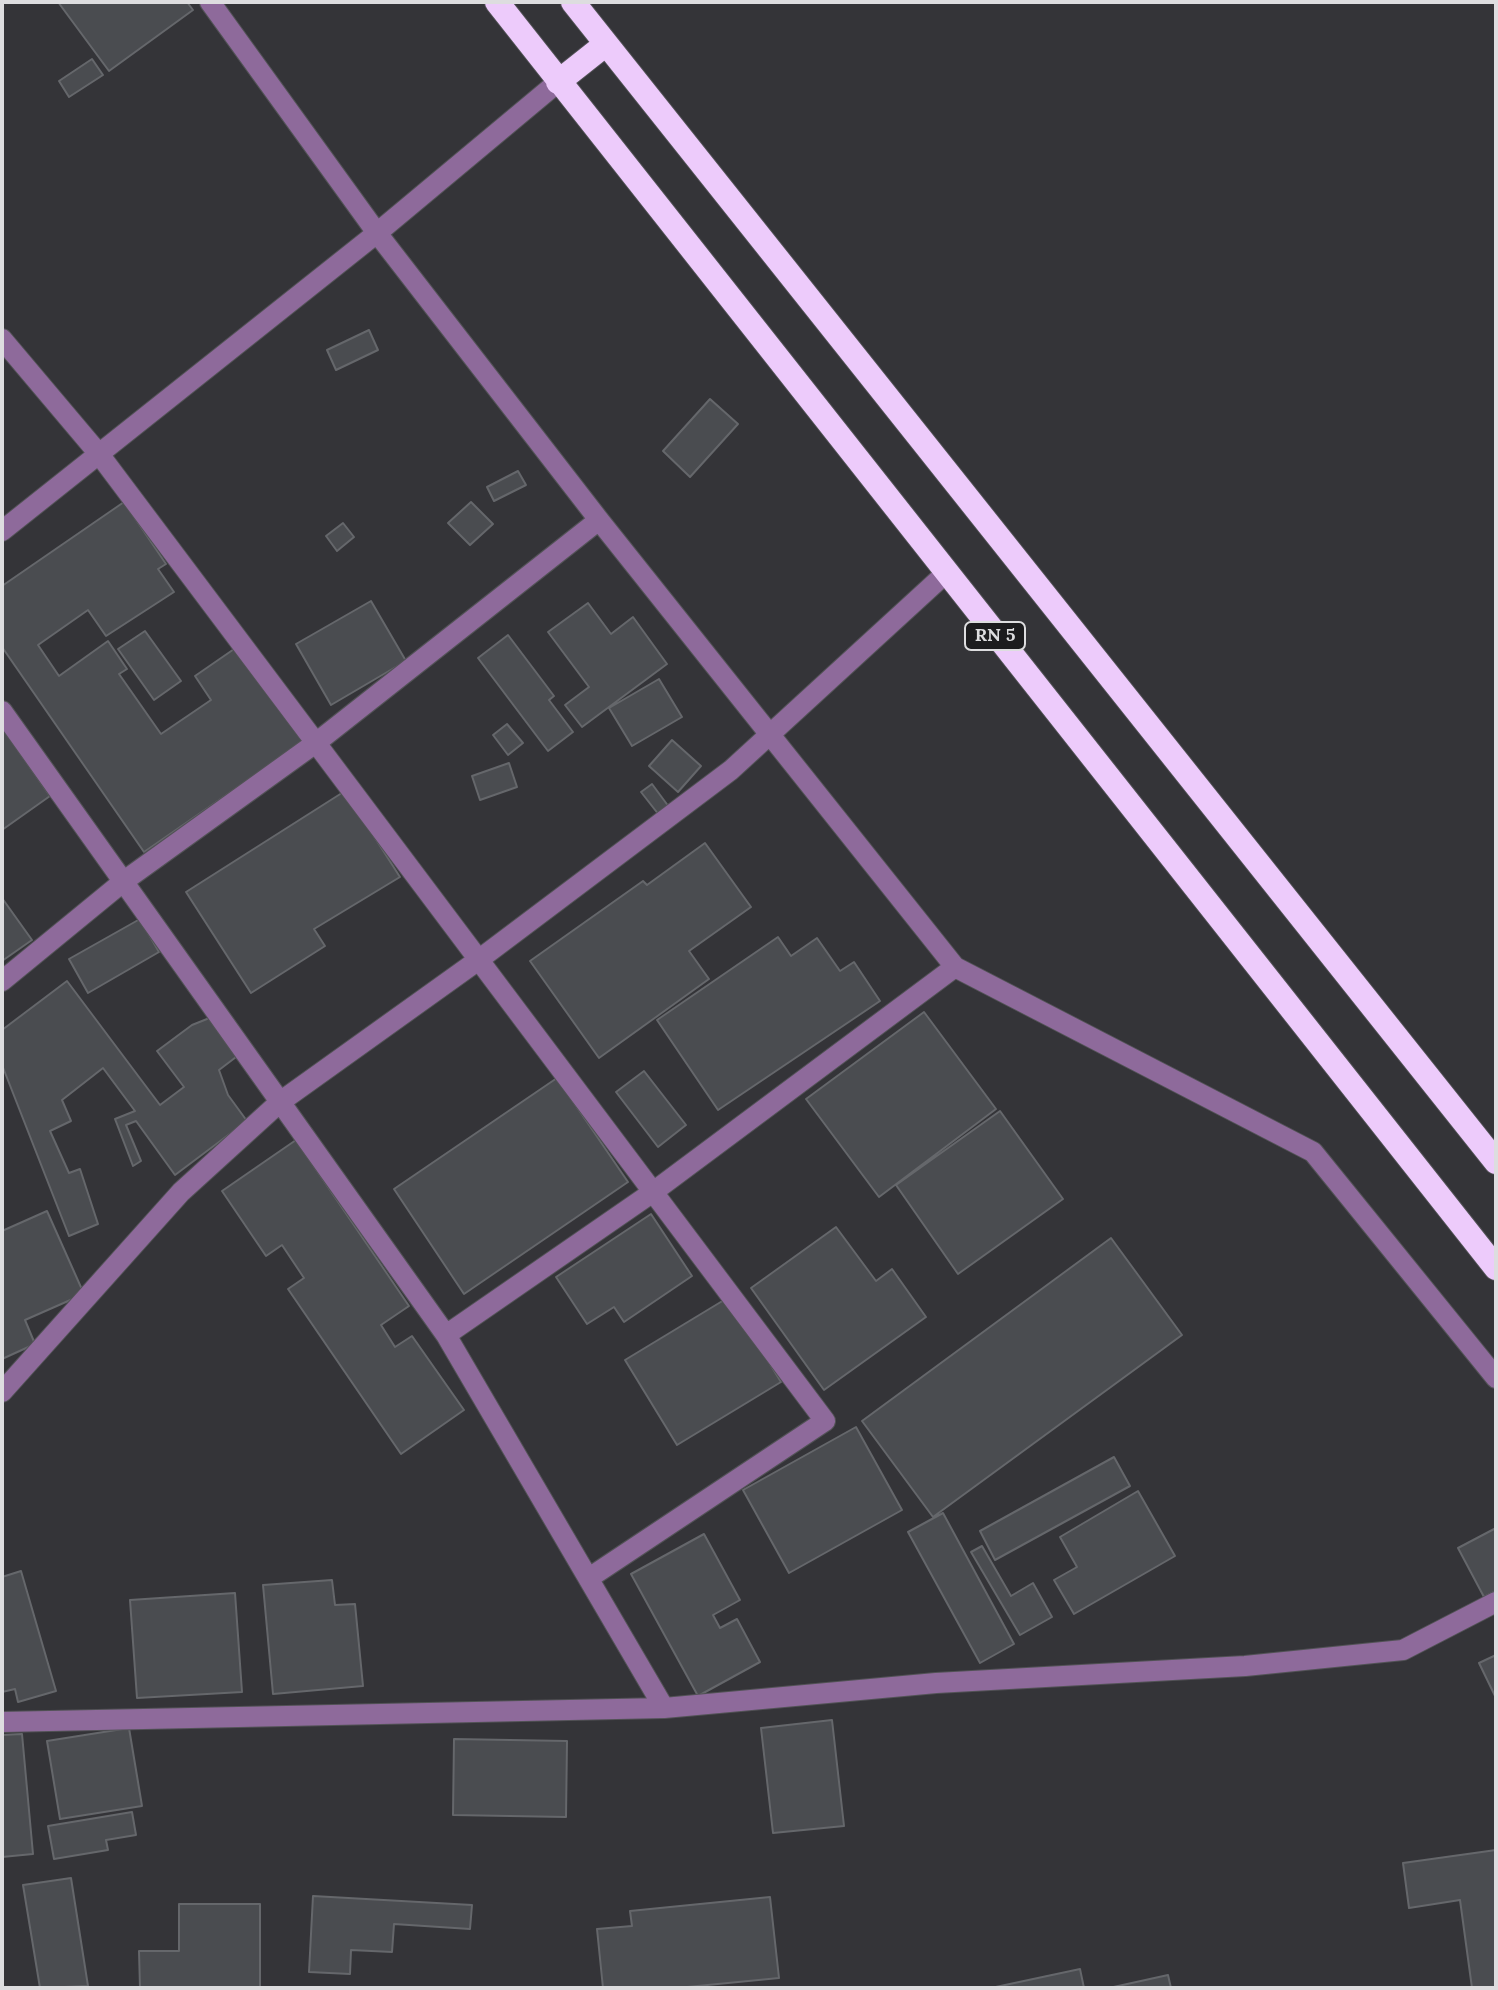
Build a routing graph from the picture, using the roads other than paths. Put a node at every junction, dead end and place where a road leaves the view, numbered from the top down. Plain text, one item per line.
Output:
1 (210, 2) edge
2 (497, 2) edge
3 (573, 2) edge
4 (606, 44) junction
5 (558, 82) junction
6 (377, 233) junction
7 (2, 339) edge
8 (99, 454) junction
9 (599, 520) junction
10 (2, 531) edge
11 (946, 573) junction
12 (2, 711) edge
13 (769, 736) junction
14 (317, 742) junction
15 (124, 881) junction
16 (477, 961) junction
17 (955, 967) junction
18 (2, 981) edge
19 (280, 1102) junction
20 (1496, 1162) edge
21 (653, 1192) junction
22 (1496, 1268) edge
23 (446, 1335) junction
24 (1496, 1378) edge
25 (2, 1392) edge
26 (589, 1578) junction
27 (1496, 1602) edge
28 (664, 1708) junction
29 (2, 1722) edge

1 - 6 street
2 - 5 highway, RN 5
3 - 4 highway
4 - 5 highway
4 - 20 highway
5 - 6 street
5 - 11 highway, RN 5
6 - 8 street
6 - 9 street
7 - 8 street
8 - 10 street
8 - 14 street
9 - 13 street
9 - 14 street
11 - 13 street
11 - 22 highway, RN 5
12 - 15 street
13 - 16 street
13 - 17 street
14 - 15 street
14 - 16 street
15 - 18 street
15 - 19 street
16 - 19 street
16 - 21 street
17 - 21 street
17 - 24 street
19 - 23 street
19 - 25 street
21 - 23 street
21 - 26 street
23 - 26 street
26 - 28 street
27 - 28 street
28 - 29 street

